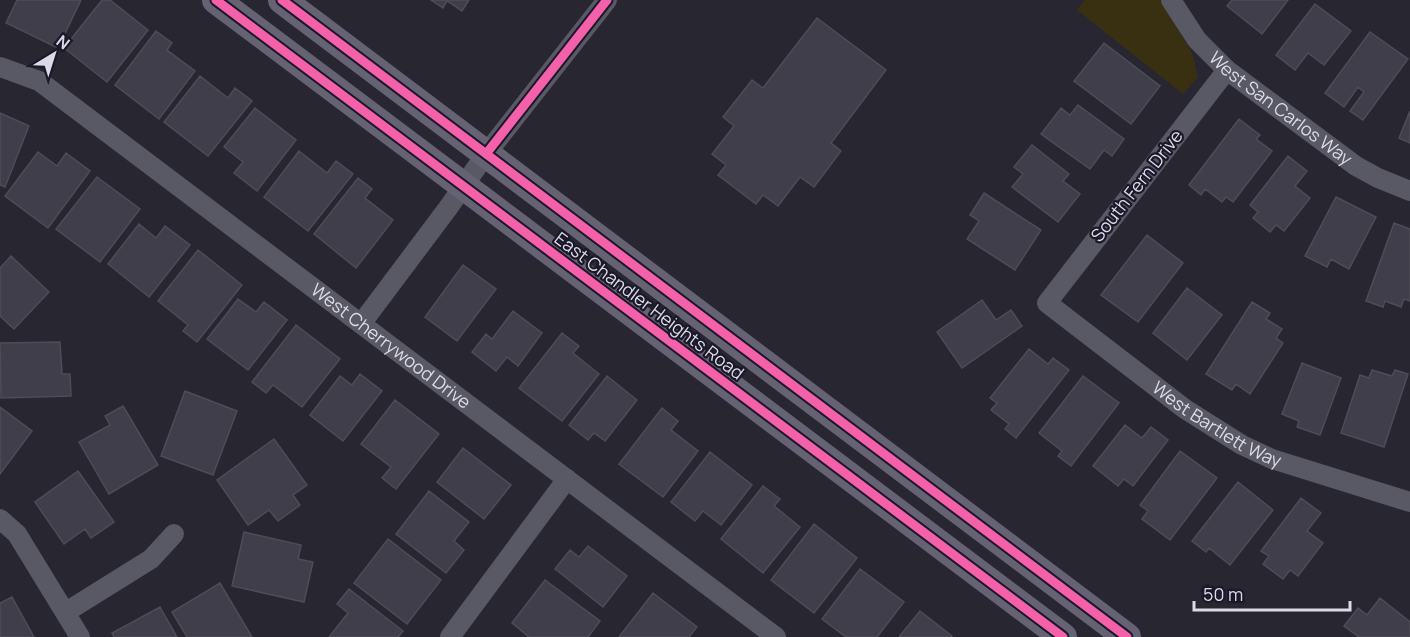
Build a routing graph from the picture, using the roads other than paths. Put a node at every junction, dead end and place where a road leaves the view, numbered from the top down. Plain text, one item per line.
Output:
1 (216, 0) edge
2 (282, 0) edge
3 (607, 0) edge
4 (1171, 0) edge
5 (0, 67) edge
6 (1227, 70) junction
7 (486, 154) junction
8 (464, 187) junction
9 (1410, 191) edge
10 (1047, 303) joint
11 (361, 324) junction
12 (567, 479) junction
13 (1410, 502) edge
14 (0, 519) edge
15 (174, 534) dead end
16 (66, 612) junction
17 (80, 637) edge
18 (450, 637) edge
19 (776, 637) edge
20 (1063, 637) edge
21 (1126, 637) edge

1 - 8 main road, East Chandler Heights Road
2 - 7 main road, East Chandler Heights Road
3 - 7 street
4 - 6 street, West San Carlos Way
5 - 11 street, West Cherrywood Drive
6 - 9 street, West San Carlos Way
6 - 10 street, South Fern Drive
7 - 8 street
7 - 21 main road, East Chandler Heights Road
8 - 11 street
8 - 20 main road, East Chandler Heights Road
10 - 13 street, West Bartlett Way
11 - 12 street, West Cherrywood Drive
12 - 18 street
12 - 19 street, West Cherrywood Drive
14 - 16 street
15 - 16 street
16 - 17 street

